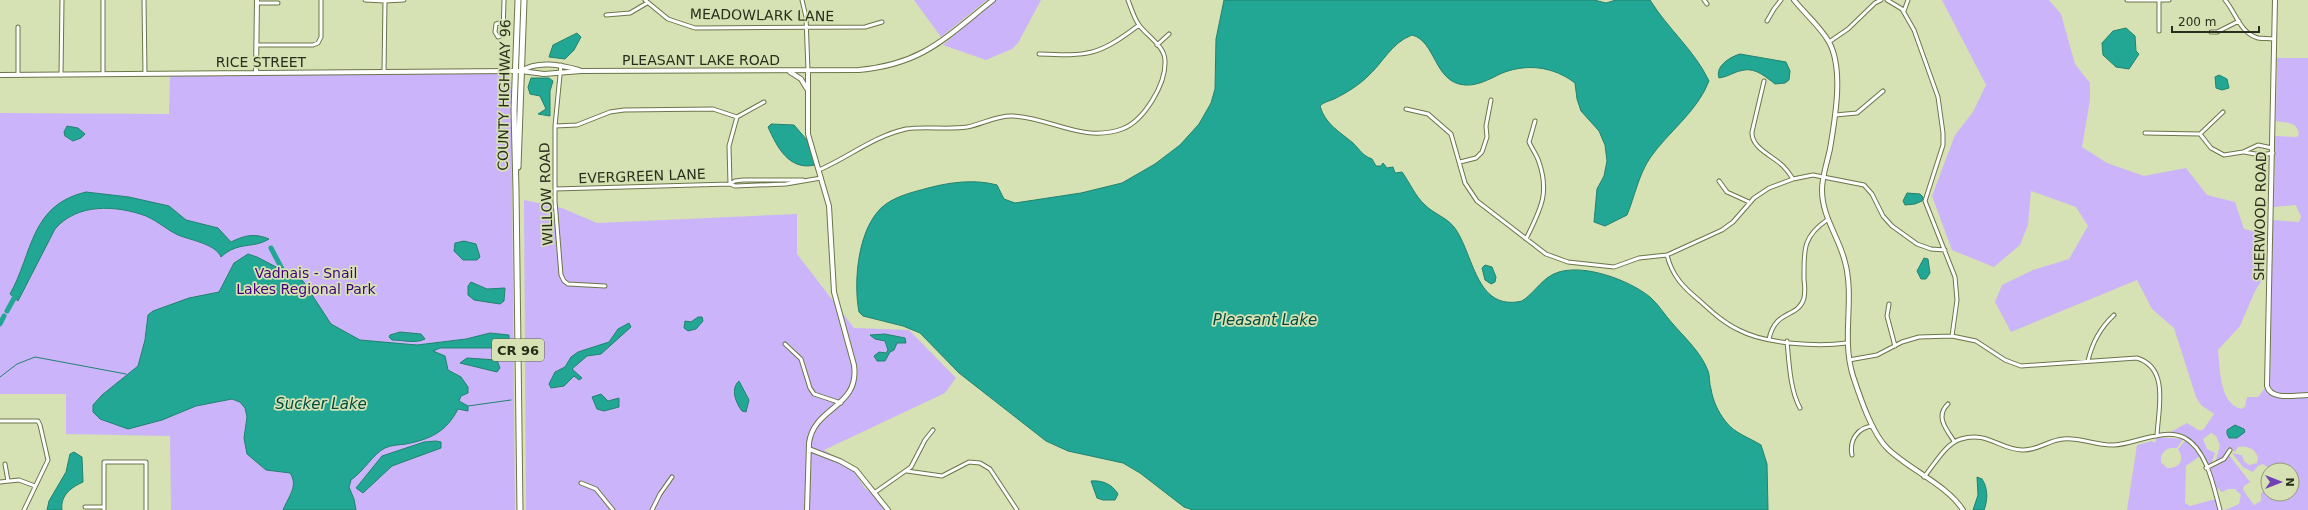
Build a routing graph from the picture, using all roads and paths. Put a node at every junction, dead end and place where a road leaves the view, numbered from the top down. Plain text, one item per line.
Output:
1 (62, 0) edge
2 (103, 0) edge
3 (144, 0) edge
4 (321, 0) edge
5 (365, 0) edge
6 (404, 0) edge
7 (504, 0) edge
8 (518, 0) edge
9 (524, 0) edge
10 (802, 0) edge
11 (993, 0) edge
12 (1128, 0) edge
13 (1704, 0) edge
14 (1782, 0) edge
15 (1794, 0) edge
16 (1881, 0) edge
17 (1887, 0) edge
18 (1908, 0) edge
19 (2127, 0) edge
20 (2159, 0) edge
21 (2169, 0) edge
22 (2225, 0) edge
23 (2275, 0) edge
24 (385, 1) junction
25 (646, 1) edge
26 (257, 2) edge
27 (278, 3) dead end
28 (1707, 4) dead end
29 (1904, 11) junction
30 (606, 15) dead end
31 (1768, 21) dead end
32 (2239, 21) junction
33 (503, 22) junction
34 (882, 22) dead end
35 (1139, 25) junction
36 (18, 27) dead end
37 (807, 27) junction
38 (2159, 31) dead end
39 (2211, 32) dead end
40 (1169, 34) dead end
41 (2275, 39) junction
42 (1829, 42) junction
43 (257, 45) junction
44 (1157, 45) junction
45 (1039, 54) dead end
46 (561, 65) junction
47 (786, 70) junction
48 (515, 71) junction
49 (521, 71) junction
50 (581, 71) junction
51 (808, 71) junction
52 (384, 72) junction
53 (256, 73) junction
54 (103, 74) junction
55 (145, 74) junction
56 (560, 74) junction
57 (0, 75) edge
58 (18, 75) junction
59 (61, 75) junction
60 (1764, 81) dead end
61 (1883, 91) dead end
62 (808, 94) junction
63 (1491, 100) dead end
64 (764, 102) dead end
65 (1406, 109) dead end
66 (2223, 112) dead end
67 (1835, 115) junction
68 (737, 117) junction
69 (1536, 120) dead end
70 (555, 126) junction
71 (2145, 133) dead end
72 (2200, 134) junction
73 (2255, 147) junction
74 (2273, 148) junction
75 (2243, 152) junction
76 (2255, 152) junction
77 (2273, 153) junction
78 (1460, 162) junction
79 (819, 170) junction
80 (1824, 176) junction
81 (821, 178) junction
82 (1793, 179) junction
83 (807, 180) junction
84 (1719, 181) dead end
85 (730, 184) junction
86 (555, 189) junction
87 (516, 190) junction
88 (1749, 202) junction
89 (1828, 220) junction
90 (1526, 239) junction
91 (1945, 250) junction
92 (1667, 255) junction
93 (605, 286) dead end
94 (1889, 304) dead end
95 (2114, 315) dead end
96 (1952, 336) junction
97 (1769, 338) junction
98 (1787, 341) junction
99 (1847, 343) junction
100 (785, 344) dead end
101 (1895, 346) junction
102 (1849, 360) junction
103 (2088, 361) junction
104 (2308, 395) edge
105 (840, 403) junction
106 (1948, 404) dead end
107 (1800, 408) dead end
108 (0, 421) edge
109 (1873, 426) junction
110 (933, 430) dead end
111 (2157, 436) junction
112 (1954, 442) junction
113 (808, 449) junction
114 (2230, 450) dead end
115 (1852, 455) dead end
116 (5, 464) dead end
117 (2206, 468) junction
118 (907, 471) junction
119 (672, 477) dead end
120 (1924, 477) junction
121 (8, 481) junction
122 (0, 482) edge
123 (581, 483) dead end
124 (35, 486) junction
125 (874, 494) junction
126 (85, 507) dead end
127 (104, 508) edge
128 (24, 510) edge
129 (146, 510) edge
130 (520, 510) edge
131 (613, 510) edge
132 (652, 510) edge
133 (807, 510) edge
134 (888, 510) edge
135 (1017, 510) edge
136 (1963, 510) edge
137 (2220, 510) edge

1 - 59 street
2 - 54 street
3 - 55 street
4 - 43 street
5 - 24 street
6 - 24 street
7 - 33 street
8 - 48 main road, COUNTY HIGHWAY 96 / CR 96
9 - 49 main road, COUNTY HIGHWAY 96 / CR 96
10 - 37 street
11 - 51 street, PLEASANT LAKE ROAD
12 - 35 street
13 - 28 street
14 - 31 street
15 - 42 street
16 - 42 street
17 - 29 street
18 - 29 street
19 - 20 street
20 - 21 street
20 - 38 street
22 - 32 street
23 - 41 street, SHERWOOD ROAD
24 - 52 street
25 - 30 street, MEADOWLARK LANE
25 - 37 street, MEADOWLARK LANE
26 - 27 street
26 - 43 street
29 - 91 street
32 - 39 street
32 - 41 street
33 - 33 street
34 - 37 street, MEADOWLARK LANE
35 - 44 street
35 - 45 street
36 - 58 street
37 - 51 street
40 - 44 street
41 - 74 street, SHERWOOD ROAD
42 - 67 street
43 - 53 street
44 - 79 street
46 - 49 street, PLEASANT LAKE ROAD
46 - 50 street, PLEASANT LAKE ROAD
46 - 56 street, WILLOW ROAD
47 - 50 street, PLEASANT LAKE ROAD
47 - 51 street, PLEASANT LAKE ROAD
47 - 62 street
48 - 49 street, RICE STREET
48 - 52 street, RICE STREET
48 - 87 main road, COUNTY HIGHWAY 96 / CR 96
49 - 56 street, PLEASANT LAKE ROAD
49 - 87 main road, COUNTY HIGHWAY 96 / CR 96
50 - 56 street, PLEASANT LAKE ROAD
51 - 62 street
52 - 53 street, RICE STREET
53 - 55 street, RICE STREET
54 - 55 street, RICE STREET
54 - 59 street, RICE STREET
56 - 70 street, WILLOW ROAD
57 - 58 street, RICE STREET
58 - 59 street, RICE STREET
60 - 82 street
61 - 67 street
62 - 79 street
63 - 78 street
64 - 68 street
65 - 78 street
66 - 72 street
67 - 80 street
68 - 70 street
68 - 85 street
69 - 90 street
70 - 86 street, WILLOW ROAD
71 - 72 street
72 - 75 street
73 - 74 street
73 - 75 street
73 - 76 street
74 - 77 street, SHERWOOD ROAD
75 - 76 street
76 - 77 street
77 - 104 street, SHERWOOD ROAD
78 - 90 street
79 - 81 street
80 - 82 street
80 - 89 street
80 - 91 street
81 - 83 street, EVERGREEN LANE
81 - 105 street
82 - 88 street
83 - 85 street, EVERGREEN LANE
83 - 85 street, EVERGREEN LANE
84 - 88 street
85 - 86 street, EVERGREEN LANE
86 - 93 street, WILLOW ROAD
87 - 130 main road, COUNTY HIGHWAY 96 / CR 96
88 - 92 street
89 - 97 street
89 - 99 street
90 - 92 street
91 - 96 street
92 - 97 street
94 - 101 street
95 - 103 street
96 - 101 street
96 - 103 street
97 - 98 street
98 - 99 street
98 - 107 street
99 - 102 street
100 - 105 street
101 - 102 street
102 - 109 street
103 - 111 street
105 - 113 street
106 - 112 street
108 - 124 street
109 - 115 street
109 - 120 street
110 - 118 street
111 - 112 street
111 - 117 street
112 - 120 street
113 - 125 street
113 - 133 street
114 - 117 street
116 - 121 street
117 - 137 street
118 - 125 street
118 - 135 street
119 - 132 street
120 - 136 street
121 - 122 street
121 - 124 street
123 - 131 street
124 - 128 street
125 - 134 street
126 - 127 street
127 - 129 street

